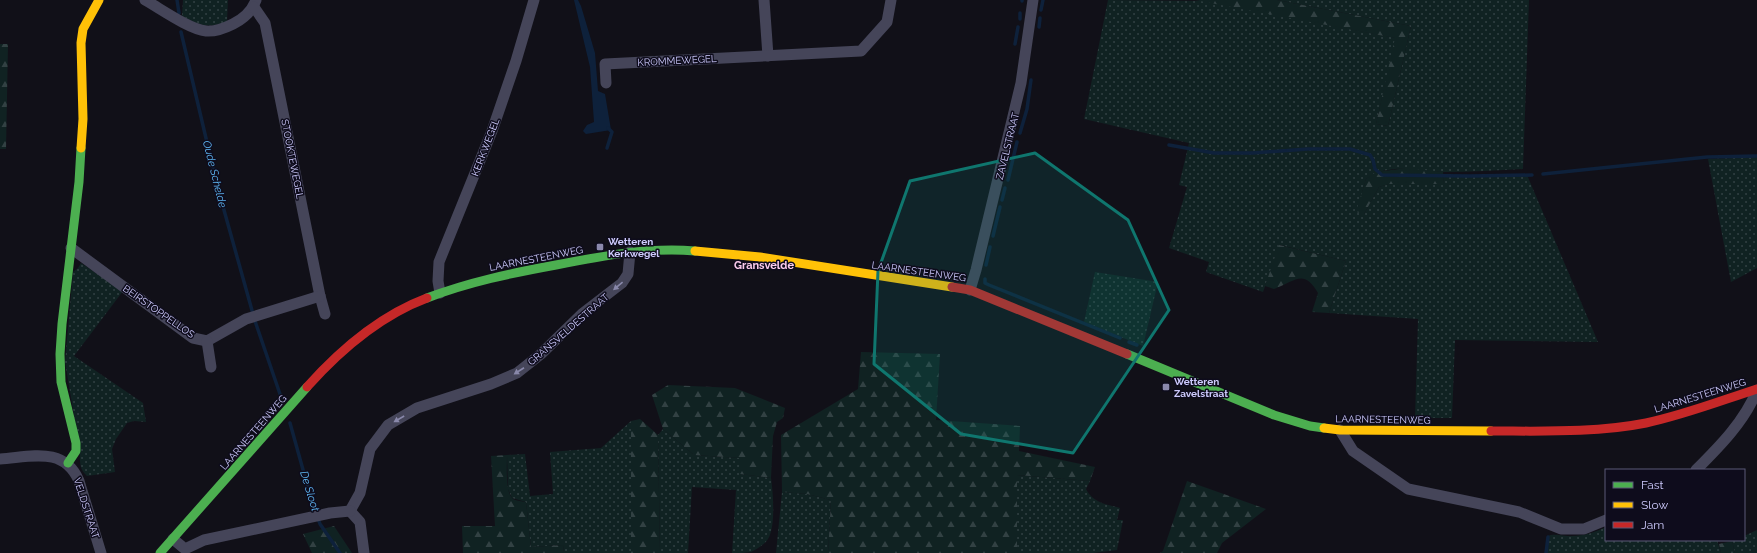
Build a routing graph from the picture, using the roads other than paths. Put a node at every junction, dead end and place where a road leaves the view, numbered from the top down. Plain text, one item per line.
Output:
1 (100, 0) edge
2 (145, 0) edge
3 (534, 0) edge
4 (764, 0) edge
5 (891, 0) edge
6 (1033, 0) edge
7 (255, 3) edge
8 (768, 56) junction
9 (606, 83) dead end
10 (71, 248) junction
11 (630, 252) junction
12 (970, 290) junction
13 (440, 293) junction
14 (320, 296) junction
15 (325, 314) dead end
16 (207, 341) junction
17 (211, 367) dead end
18 (1757, 390) edge
19 (1340, 430) junction
20 (0, 459) edge
21 (68, 463) junction
22 (1697, 469) edge
23 (350, 511) junction
24 (1605, 520) edge
25 (173, 539) junction
26 (186, 551) edge
27 (101, 553) edge
28 (160, 553) edge
29 (364, 553) edge

1 - 10 street
2 - 7 street
3 - 13 street, KERKWEGEL
4 - 8 street
5 - 8 street, KROMMEWEGEL
6 - 12 street, ZAVELSTRAAT
7 - 14 street, STOOKTEWEGEL
8 - 9 street, KROMMEWEGEL
10 - 16 street, BEIRSTOPPELLOS
10 - 21 street
11 - 12 street, LAARNESTEENWEG
11 - 13 street, LAARNESTEENWEG
11 -> 23 street, GRANSVELDESTRAAT
12 - 19 street, LAARNESTEENWEG
13 - 25 street, LAARNESTEENWEG
14 - 15 street, STOOKTEWEGEL
14 - 16 street, BEIRSTOPPELLOS
16 - 17 street
18 - 19 street, LAARNESTEENWEG
18 - 22 street
19 - 24 street
20 - 21 street
21 - 27 street, VELDSTRAAT
23 - 26 street
23 - 29 street
25 - 26 street
25 - 28 street, LAARNESTEENWEG

